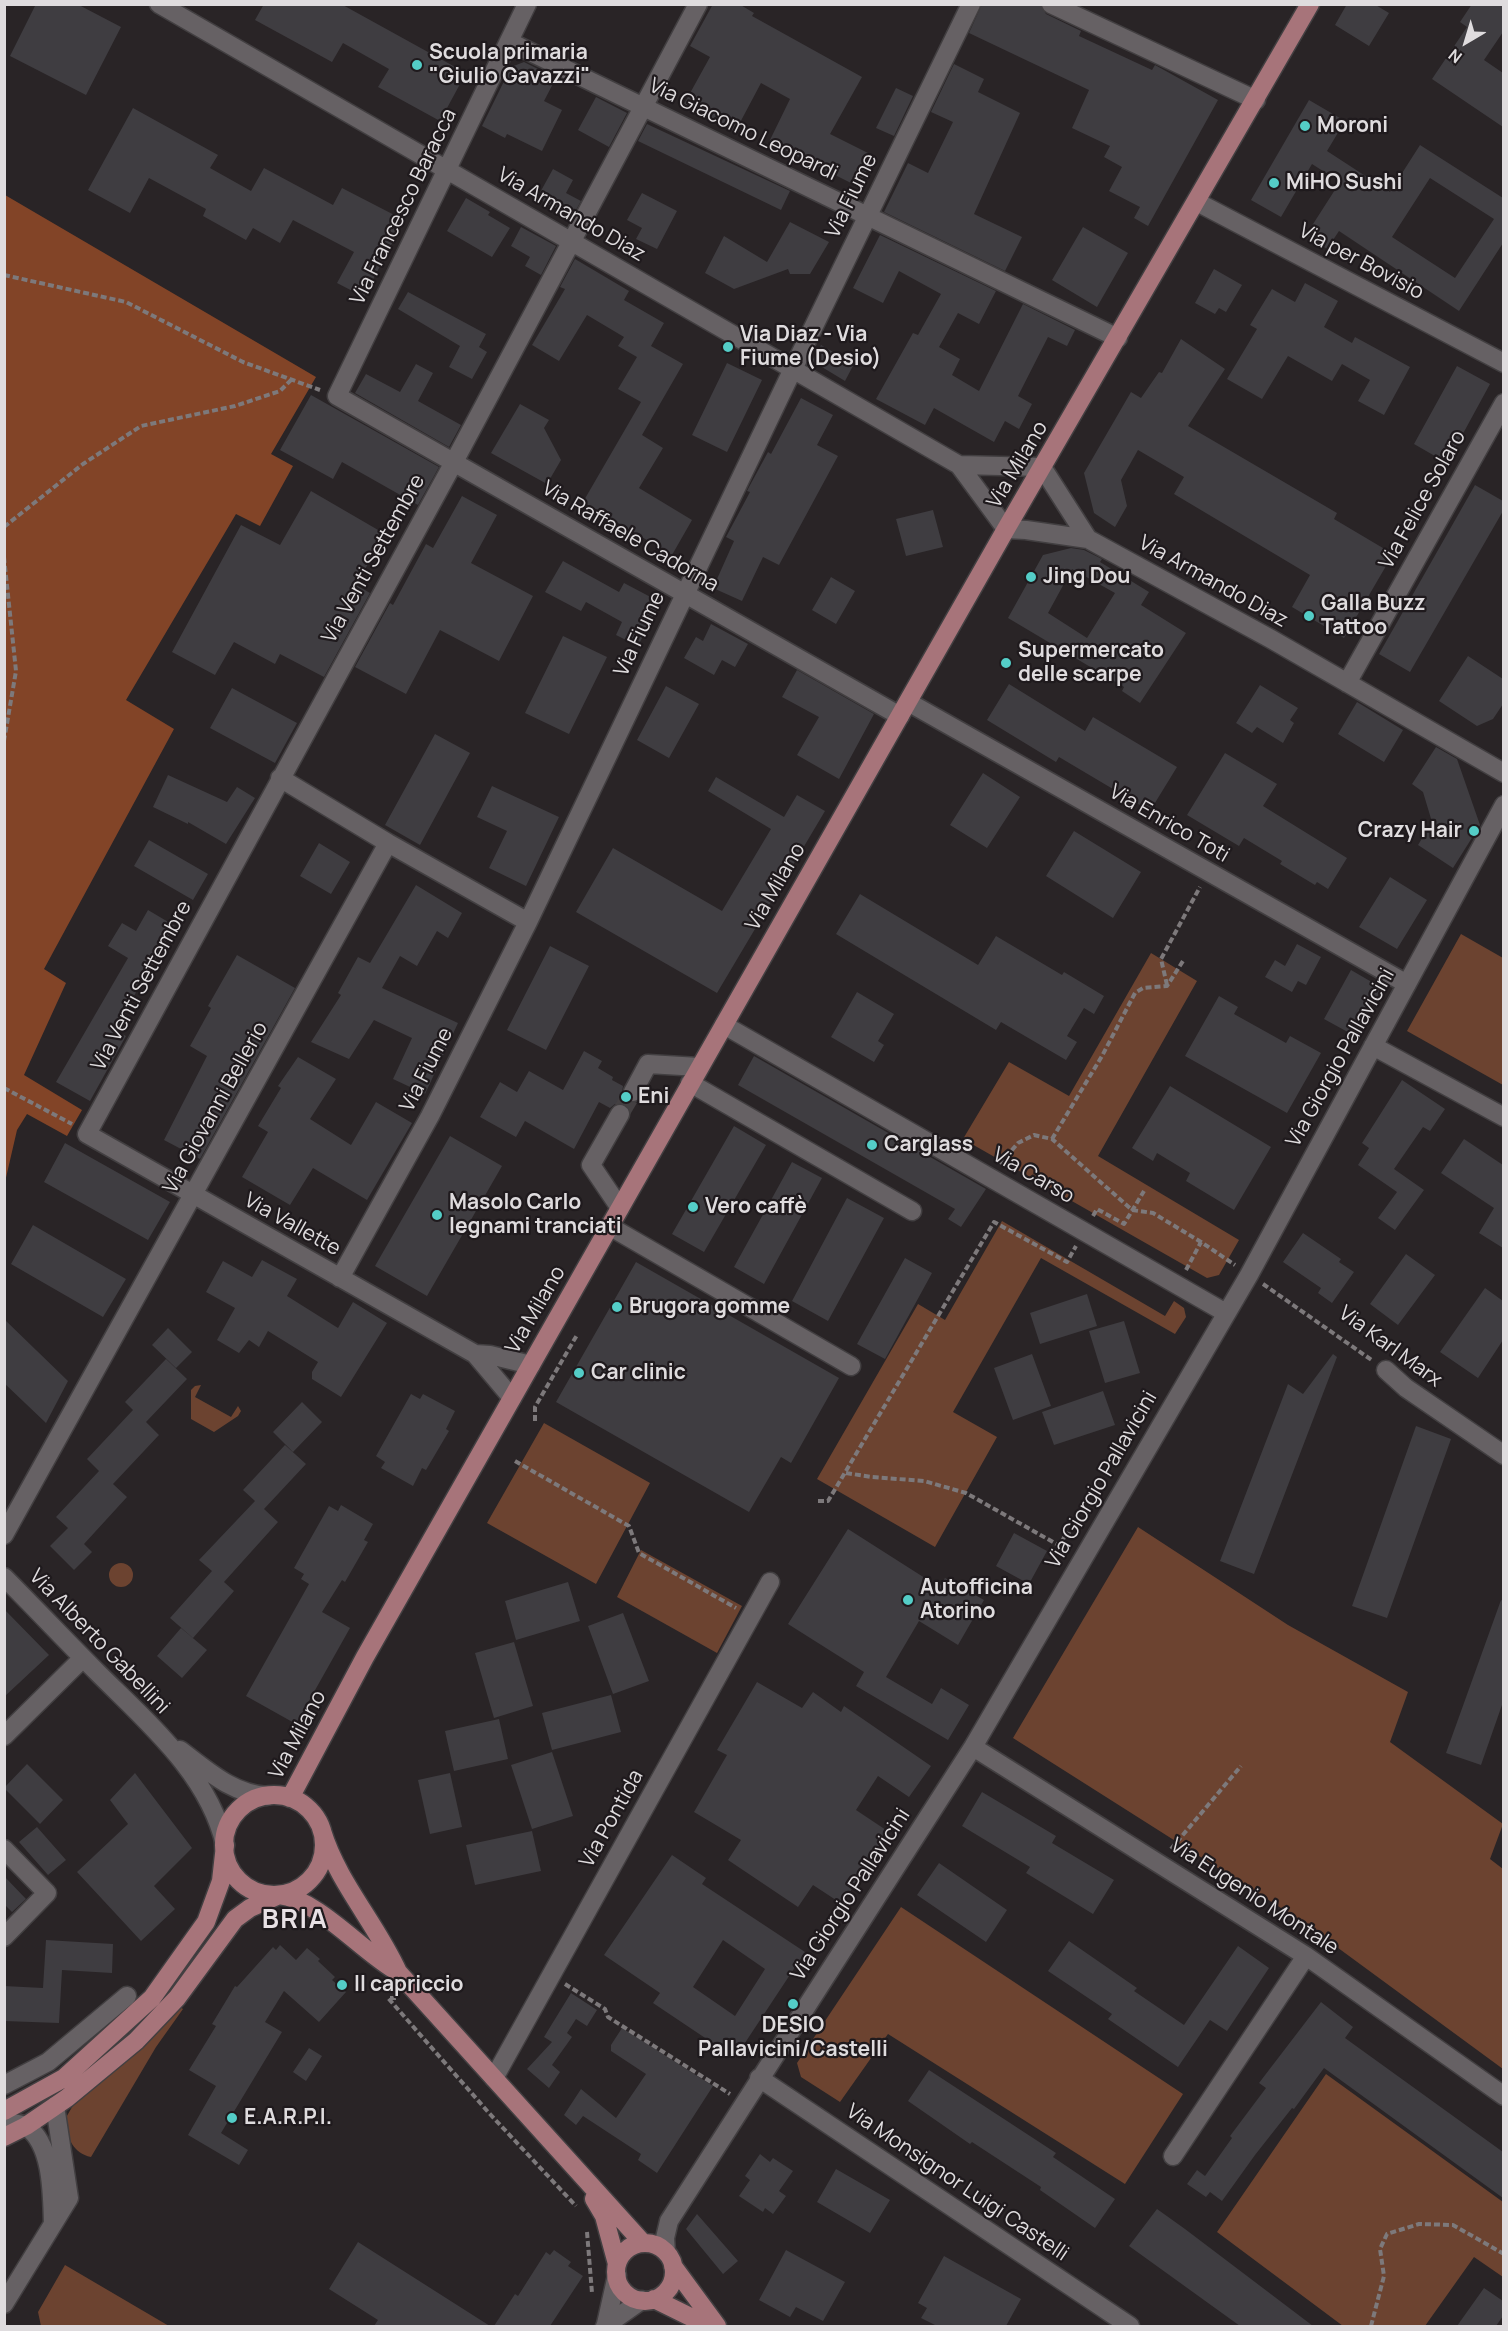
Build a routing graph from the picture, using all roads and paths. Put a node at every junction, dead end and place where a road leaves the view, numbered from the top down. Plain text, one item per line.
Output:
1 (159, 4) edge
2 (527, 4) edge
3 (698, 4) edge
4 (971, 4) edge
5 (1051, 4) edge
6 (1310, 4) edge
7 (510, 42) junction
8 (1256, 100) junction
9 (643, 107) junction
10 (447, 170) junction
11 (1197, 202) junction
12 (868, 216) junction
13 (571, 242) junction
14 (4, 275) edge
15 (1118, 338) junction
16 (1503, 363) edge
17 (793, 369) junction
18 (292, 379) junction
19 (337, 396) junction
20 (1503, 403) edge
21 (454, 462) junction
22 (959, 465) junction
23 (1042, 467) junction
24 (4, 527) edge
25 (1006, 529) junction
26 (1088, 539) junction
27 (4, 557) edge
28 (684, 594) junction
29 (1347, 683) junction
30 (904, 709) junction
31 (4, 741) edge
32 (1503, 773) edge
33 (280, 778) junction
34 (1503, 805) edge
35 (388, 843) junction
36 (1208, 872) junction
37 (528, 922) junction
38 (1184, 960) dead end
39 (1407, 984) junction
40 (1167, 986) junction
41 (724, 1024) junction
42 (1373, 1046) junction
43 (699, 1067) junction
44 (690, 1083) junction
45 (4, 1088) edge
46 (633, 1092) tunnel mouth
47 (620, 1114) tunnel mouth
48 (1503, 1117) edge
49 (87, 1134) junction
50 (1052, 1139) junction
51 (990, 1178) junction
52 (1144, 1191) dead end
53 (194, 1196) junction
54 (620, 1208) junction
55 (1132, 1209) junction
56 (912, 1211) dead end
57 (609, 1226) junction
58 (1084, 1232) junction
59 (1201, 1242) junction
60 (1250, 1275) junction
61 (1165, 1276) junction
62 (340, 1278) junction
63 (1226, 1313) junction
64 (577, 1335) dead end
65 (475, 1354) junction
66 (531, 1365) junction
67 (851, 1366) dead end
68 (1386, 1370) joint
69 (512, 1398) junction
70 (535, 1421) dead end
71 (1503, 1455) edge
72 (514, 1461) dead end
73 (846, 1473) junction
74 (818, 1501) dead end
75 (4, 1535) edge
76 (1092, 1543) junction
77 (4, 1577) edge
78 (770, 1582) dead end
79 (751, 1616) junction
80 (83, 1658) junction
81 (4, 1736) edge
82 (162, 1738) junction
83 (973, 1747) junction
84 (1241, 1766) dead end
85 (267, 1796) junction
86 (290, 1798) junction
87 (322, 1831) junction
88 (225, 1845) junction
89 (4, 1849) edge
90 (1158, 1863) junction
91 (279, 1895) junction
92 (4, 1937) edge
93 (1306, 1956) junction
94 (398, 1972) junction
95 (551, 1976) junction
96 (414, 1990) junction
97 (127, 1996) dead end
98 (494, 2078) junction
99 (759, 2078) junction
100 (4, 2085) edge
101 (1503, 2096) edge
102 (743, 2103) junction
103 (55, 2106) junction
104 (4, 2111) edge
105 (4, 2122) edge
106 (26, 2126) junction
107 (4, 2137) edge
108 (1173, 2156) dead end
109 (583, 2179) junction
110 (579, 2210) dead end
111 (669, 2221) junction
112 (53, 2224) junction
113 (585, 2224) dead end
114 (643, 2243) junction
115 (1503, 2254) edge
116 (670, 2259) junction
117 (617, 2270) junction
118 (592, 2295) dead end
119 (648, 2300) junction
120 (4, 2304) edge
121 (606, 2325) edge
122 (709, 2326) edge
123 (717, 2326) edge
124 (1130, 2326) edge
125 (1371, 2326) edge

1 - 10 street, Via Armando Diaz
2 - 7 street, Via Francesco Baracca
3 - 9 street, Via Venti Settembre
4 - 12 street, Via Fiume
5 - 8 street
6 - 8 main road, Via Milano
7 - 9 street, Via Giacomo Leopardi
7 - 10 street, Via Francesco Baracca
8 - 11 main road, Via Milano
9 - 12 street, Via Giacomo Leopardi
9 - 13 street, Via Venti Settembre
10 - 13 street, Via Armando Diaz
10 - 19 street, Via Francesco Baracca
11 - 15 main road, Via Milano
11 - 16 street, Via per Bovisio
12 - 15 street, Via Giacomo Leopardi
12 - 17 street, Via Fiume
13 - 17 street, Via Armando Diaz
13 - 21 street, Via Venti Settembre
14 - 18 path
15 - 23 main road, Via Milano
17 - 22 street, Via Armando Diaz
17 - 28 street, Via Fiume
18 - 19 path
18 - 24 path
19 - 21 street, Via Raffaele Cadorna
20 - 29 street, Via Felice Solaro
21 - 28 street, Via Raffaele Cadorna
21 - 33 street, Via Venti Settembre
22 - 23 street, Via Armando Diaz
22 - 25 street, Via Armando Diaz
23 - 25 main road, Via Milano
23 - 26 street, Via Armando Diaz
25 - 26 street, Via Armando Diaz
25 - 30 main road, Via Milano
26 - 29 street, Via Armando Diaz
27 - 31 path
28 - 30 street, Via Raffaele Cadorna
28 - 37 street, Via Fiume
29 - 32 street, Via Armando Diaz
30 - 36 street, Via Enrico Toti
30 - 41 main road, Via Milano
33 - 35 street
33 - 49 street, Via Venti Settembre
34 - 39 street, Via Giorgio Pallavicini
35 - 37 street
35 - 53 street, Via Giovanni Bellerio
36 - 39 street, Via Enrico Toti
36 - 40 path
37 - 62 street, Via Fiume
38 - 40 path
39 - 42 street, Via Giorgio Pallavicini
40 - 50 path
41 - 43 main road, Via Milano
41 - 51 street, Via Carso
42 - 48 street
42 - 60 street, Via Giorgio Pallavicini
43 - 44 main road, Via Milano
43 - 46 street
44 - 54 main road, Via Milano
44 - 56 street
45 - 49 path
47 - 54 street
49 - 53 street, Via Vallette
50 - 51 path
50 - 55 path
51 - 58 street, Via Carso
52 - 55 path
53 - 62 street, Via Vallette
53 - 75 street, Via Giovanni Bellerio
54 - 57 main road, Via Milano
55 - 58 path
55 - 59 path, Via Karl Marx
57 - 66 main road, Via Milano
57 - 67 street
58 - 61 street, Via Carso
58 - 73 path
59 - 60 path, Via Karl Marx
59 - 61 path
60 - 63 street, Via Giorgio Pallavicini
60 - 68 path, Via Karl Marx
61 - 63 street, Via Carso
62 - 65 street, Via Vallette
63 - 76 street, Via Giorgio Pallavicini
64 - 70 path
65 - 66 street, Via Vallette
65 - 69 street, Via Vallette
66 - 69 main road, Via Milano
68 - 71 street, Via Karl Marx
69 - 86 main road, Via Milano
72 - 79 path
73 - 74 path
73 - 76 path
76 - 83 street, Via Giorgio Pallavicini
77 - 80 street, Via Alberto Gabellini
78 - 79 street, Via Pontida
79 - 95 street, Via Pontida
80 - 81 street
80 - 82 street, Via Alberto Gabellini
82 - 85 street, Via Alberto Gabellini
82 - 88 street, Via Alberto Gabellini
83 - 90 street, Via Eugenio Montale
83 - 99 street, Via Giorgio Pallavicini
84 - 90 path
85 - 86 main road
85 - 88 main road
86 - 87 main road
87 - 91 main road
87 - 94 main road
88 - 91 main road
88 - 104 main road
89 - 92 street
90 - 93 street, Via Eugenio Montale
91 - 94 main road
91 - 103 main road
93 - 101 street, Via Eugenio Montale
93 - 108 street
94 - 96 main road
95 - 98 street, Via Pontida
95 - 102 path
96 - 98 main road
96 - 110 path
97 - 100 street
98 - 109 main road
99 - 102 street, Via Giorgio Pallavicini
99 - 124 street, Via Monsignor Luigi Castelli
102 - 111 street, Via Giorgio Pallavicini
103 - 106 main road
103 - 112 street
105 - 106 street
106 - 107 main road
106 - 112 street
109 - 114 main road
109 - 117 main road
111 - 114 street, Via Giorgio Pallavicini
111 - 116 street, Via Giorgio Pallavicini
112 - 120 street
113 - 118 path
114 - 116 main road
114 - 117 main road
115 - 125 path
116 - 119 main road
116 - 123 main road
117 - 119 main road
117 - 121 street
119 - 121 street
119 - 122 main road

